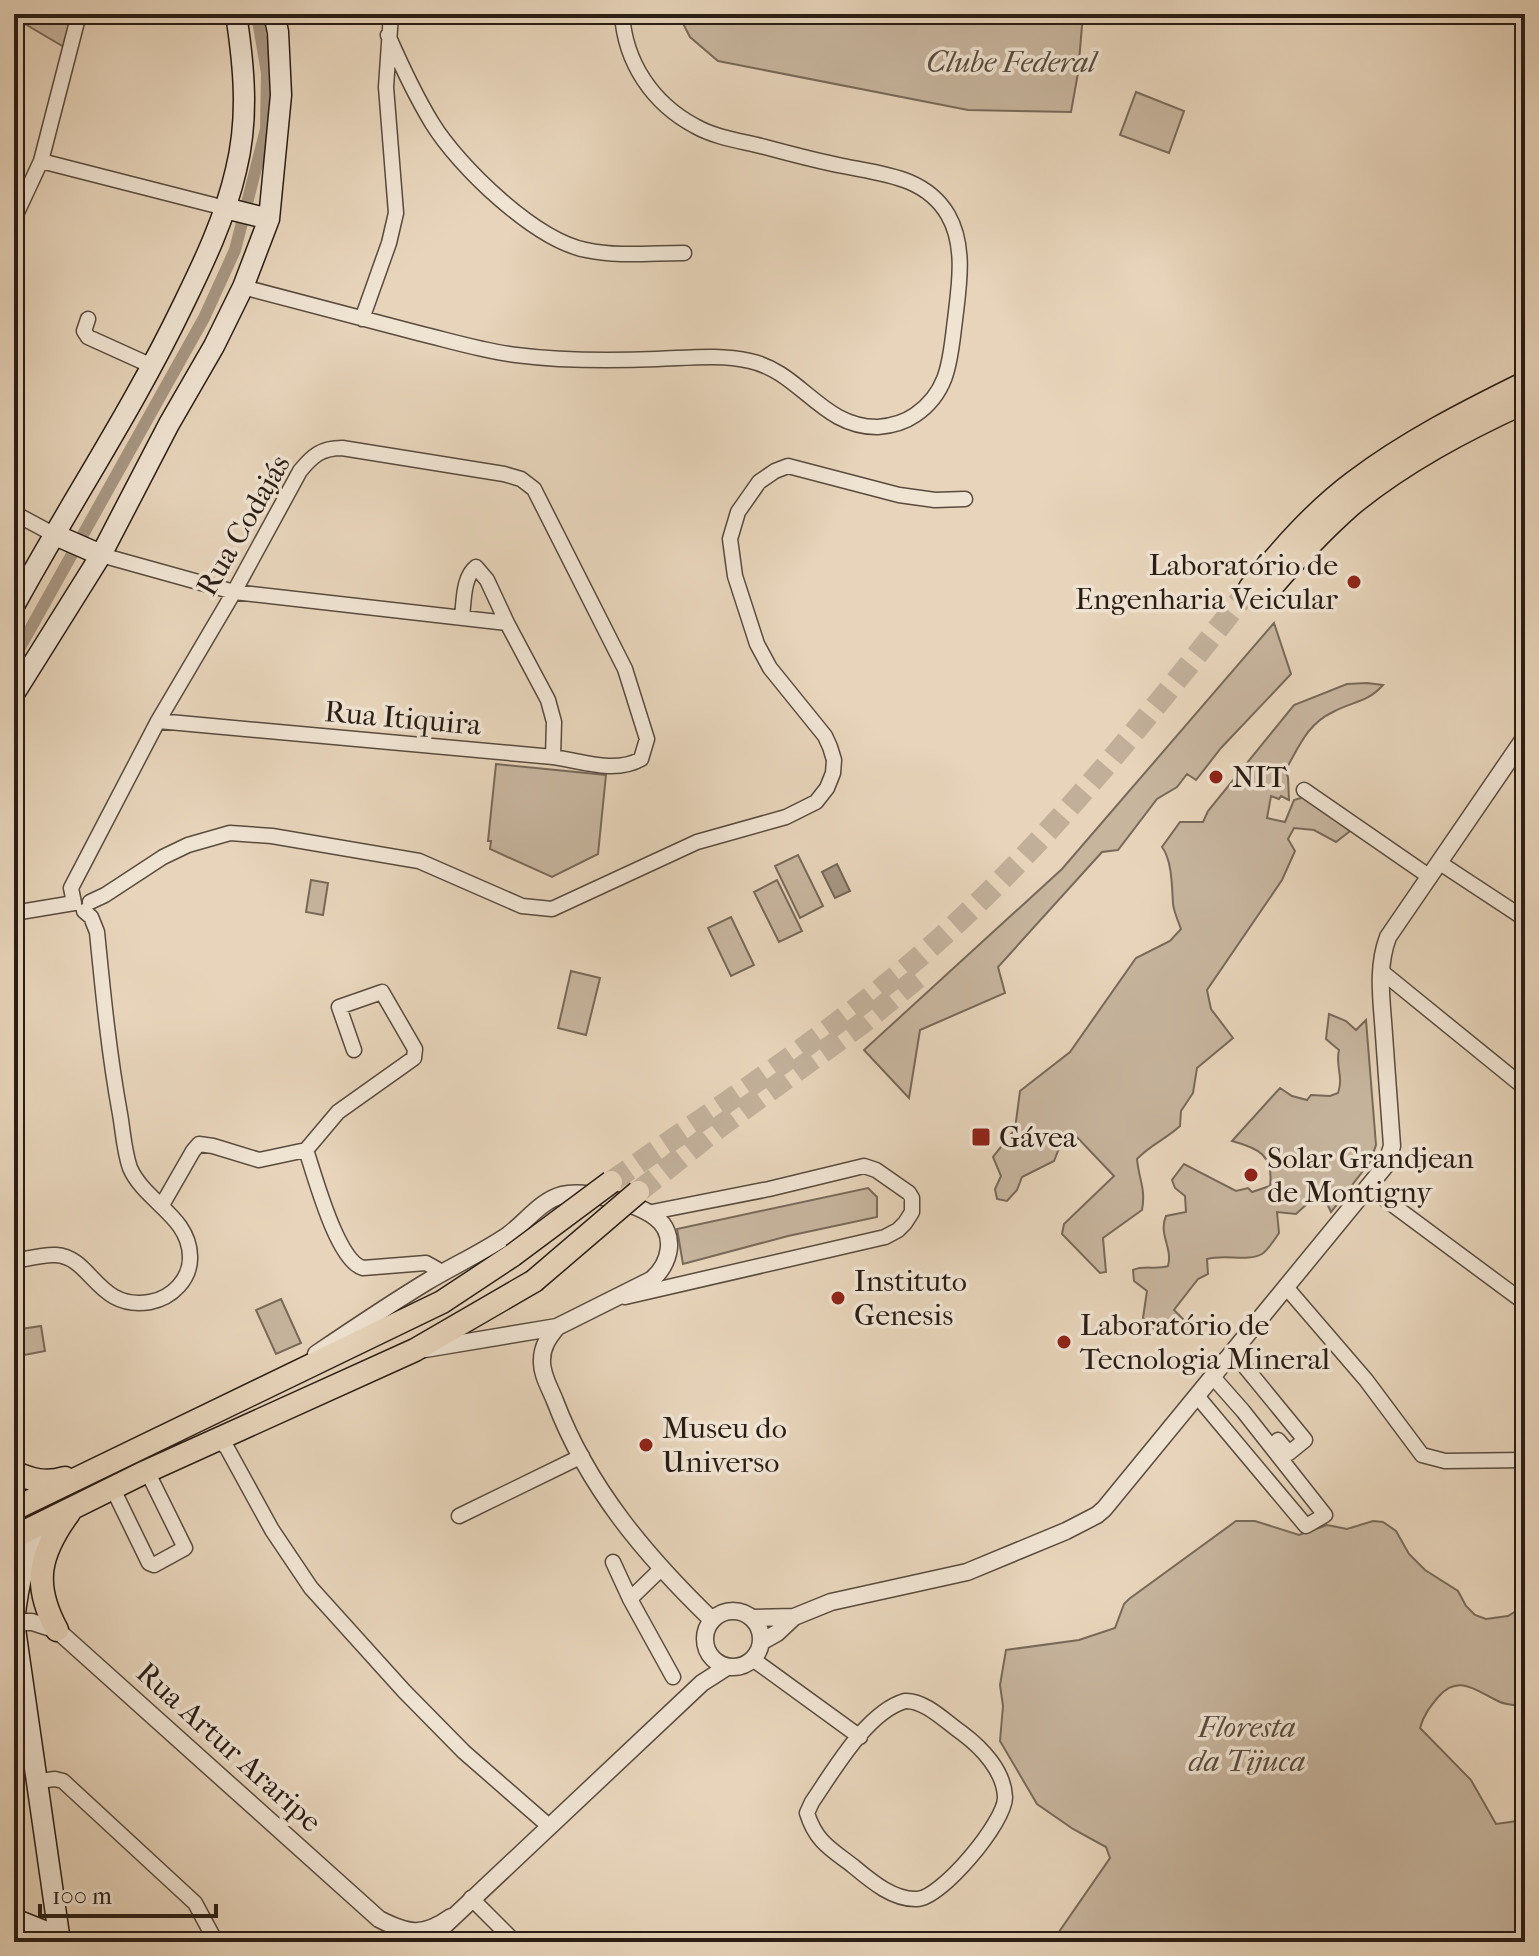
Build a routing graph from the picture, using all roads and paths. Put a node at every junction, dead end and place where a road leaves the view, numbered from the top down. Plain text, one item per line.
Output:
1 (79, 14) edge
2 (236, 14) edge
3 (274, 14) edge
4 (391, 14) edge
5 (622, 14) edge
6 (388, 35) junction
7 (41, 161) junction
8 (225, 208) junction
9 (14, 219) edge
10 (269, 219) junction
11 (684, 253) dead end
12 (243, 287) junction
13 (88, 319) dead end
14 (362, 319) junction
15 (152, 366) junction
16 (1525, 383) edge
17 (1525, 402) edge
18 (965, 499) dead end
19 (14, 513) edge
20 (53, 534) junction
21 (101, 555) junction
22 (234, 592) junction
23 (14, 606) edge
24 (462, 617) junction
25 (507, 623) junction
26 (14, 694) edge
27 (158, 721) junction
28 (1525, 737) edge
29 (553, 757) junction
30 (641, 759) joint
31 (1304, 790) dead end
32 (1435, 870) junction
33 (83, 906) junction
34 (14, 913) edge
35 (1525, 919) edge
36 (1381, 971) junction
37 (354, 1050) dead end
38 (1525, 1088) edge
39 (306, 1150) junction
40 (611, 1182) tunnel mouth
41 (1370, 1188) junction
42 (643, 1202) junction
43 (162, 1205) junction
44 (14, 1261) edge
45 (442, 1272) junction
46 (1286, 1287) junction
47 (613, 1299) junction
48 (1525, 1303) edge
49 (557, 1327) junction
50 (415, 1350) junction
51 (1233, 1352) junction
52 (1215, 1374) junction
53 (285, 1378) junction
54 (1197, 1396) junction
55 (219, 1440) junction
56 (582, 1456) junction
57 (1525, 1460) edge
58 (89, 1471) junction
59 (147, 1471) junction
60 (14, 1472) edge
61 (112, 1487) junction
62 (14, 1509) edge
63 (72, 1509) junction
64 (459, 1516) dead end
65 (49, 1521) junction
66 (14, 1537) edge
67 (613, 1562) dead end
68 (661, 1569) junction
69 (630, 1599) junction
70 (794, 1617) junction
71 (752, 1618) junction
72 (712, 1620) junction
73 (14, 1622) edge
74 (57, 1630) junction
75 (761, 1642) junction
76 (709, 1655) junction
77 (754, 1660) junction
78 (727, 1667) junction
79 (673, 1677) dead end
80 (702, 1683) junction
81 (860, 1737) junction
82 (39, 1781) junction
83 (550, 1827) junction
84 (471, 1898) junction
85 (451, 1917) junction
86 (14, 1919) edge
87 (395, 1936) edge
88 (60, 1939) edge
89 (216, 1942) edge
90 (427, 1942) edge
91 (515, 1942) edge

1 - 7 street
2 - 8 main road
3 - 10 main road
4 - 6 street
5 - 14 street
6 - 11 street
6 - 14 street
7 - 8 street
7 - 9 street
8 - 10 main road
8 - 15 main road
10 - 12 main road
12 - 14 street
12 - 21 main road
13 - 15 street
15 - 20 main road
16 - 17 highway
18 - 33 street
19 - 20 street
20 - 21 main road
20 - 23 main road
21 - 22 street
21 - 26 main road
22 - 24 street
22 - 27 street, Rua Codajás
22 - 30 street, Rua Codajás
24 - 25 street
24 - 25 street
25 - 29 street
27 - 29 street, Rua Itiquira
27 - 33 street, Rua Codajás
28 - 32 street
29 - 30 street, Rua Itiquira
31 - 32 street
32 - 35 street
32 - 36 street
33 - 34 street
33 - 43 street
36 - 38 street
36 - 41 street
37 - 39 street
39 - 43 street
39 - 45 street
40 - 53 highway, bridge
41 - 46 street
41 - 48 street
42 - 45 street
42 - 47 street
42 - 47 street
42 - 50 highway, bridge
43 - 44 street
45 - 53 street
46 - 51 street
46 - 57 street
47 - 49 street
49 - 50 street
49 - 56 street
50 - 55 highway
51 - 52 street
51 - 52 street
52 - 54 street
52 - 54 street
53 - 58 highway
54 - 70 street
55 - 59 highway
55 - 83 street
56 - 64 street
56 - 68 street
58 - 60 highway
58 - 62 highway
59 - 61 highway
59 - 61 street
61 - 63 highway
63 - 65 highway
63 - 74 highway
65 - 66 highway
65 - 73 main road
67 - 69 street
68 - 69 street
68 - 72 street
69 - 79 street
70 - 71 street
70 - 75 street
71 - 72 street
71 - 75 street
72 - 76 street
73 - 74 street
73 - 82 main road
74 - 87 street, Rua Artur Araripe
75 - 77 street
76 - 78 street
76 - 80 street
77 - 78 street
77 - 81 street
78 - 80 street
80 - 83 street
81 - 81 street
82 - 88 main road
82 - 89 street
83 - 84 street
84 - 85 street
84 - 91 street
85 - 87 street
85 - 90 street
86 - 88 main road

